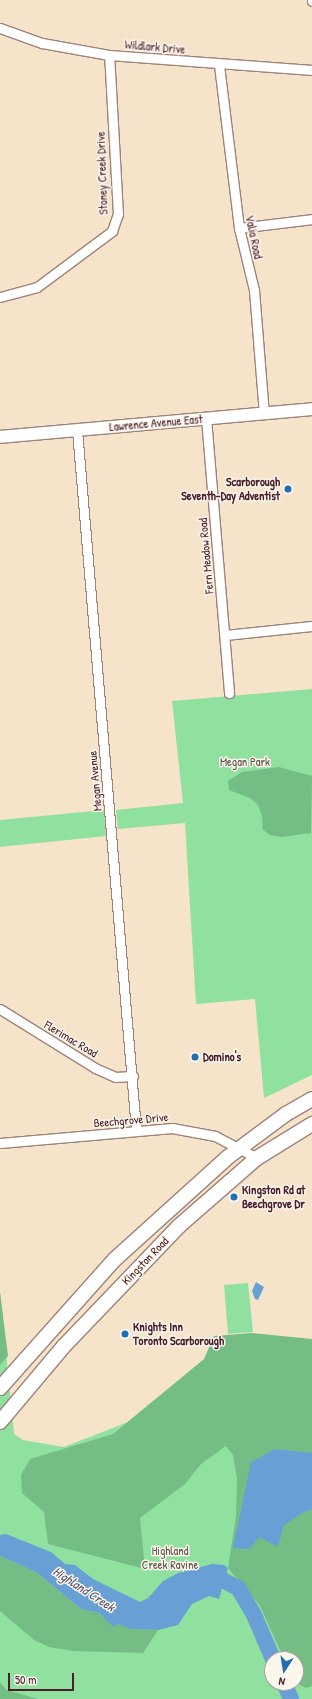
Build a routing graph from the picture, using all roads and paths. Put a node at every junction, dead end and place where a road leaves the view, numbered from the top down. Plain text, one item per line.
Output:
1 (0, 28) edge
2 (109, 55) junction
3 (219, 64) junction
4 (312, 70) edge
5 (312, 219) edge
6 (238, 228) junction
7 (0, 297) edge
8 (312, 409) edge
9 (264, 414) junction
10 (206, 418) junction
11 (77, 430) junction
12 (0, 438) edge
13 (312, 626) edge
14 (225, 635) junction
15 (229, 693) dead end
16 (0, 1009) edge
17 (133, 1076) junction
18 (312, 1099) edge
19 (312, 1124) edge
20 (136, 1130) junction
21 (0, 1143) edge
22 (239, 1148) junction
23 (257, 1158) junction
24 (0, 1388) edge
25 (0, 1422) edge

1 - 2 street, Wildlark Drive
2 - 3 street, Wildlark Drive
2 - 7 street, Stoney Creek Drive
3 - 4 street, Wildlark Drive
3 - 6 street, Valia Road
5 - 6 street
6 - 9 street, Valia Road
8 - 9 main road, Lawrence Avenue East
9 - 10 main road, Lawrence Avenue East
10 - 11 main road, Lawrence Avenue East
10 - 14 street, Fern Meadow Road
11 - 12 main road, Lawrence Avenue East
11 - 17 street, Megan Avenue
13 - 14 street
14 - 15 street, Fern Meadow Road
16 - 17 street, Flerimac Road
17 - 20 street, Megan Avenue
18 - 22 main road, Kingston Road
19 - 23 main road, Kingston Road
20 - 21 street, Beechgrove Drive
20 - 22 street, Beechgrove Drive
22 - 23 street, Beechgrove Drive
22 - 24 main road, Kingston Road
23 - 25 main road, Kingston Road

